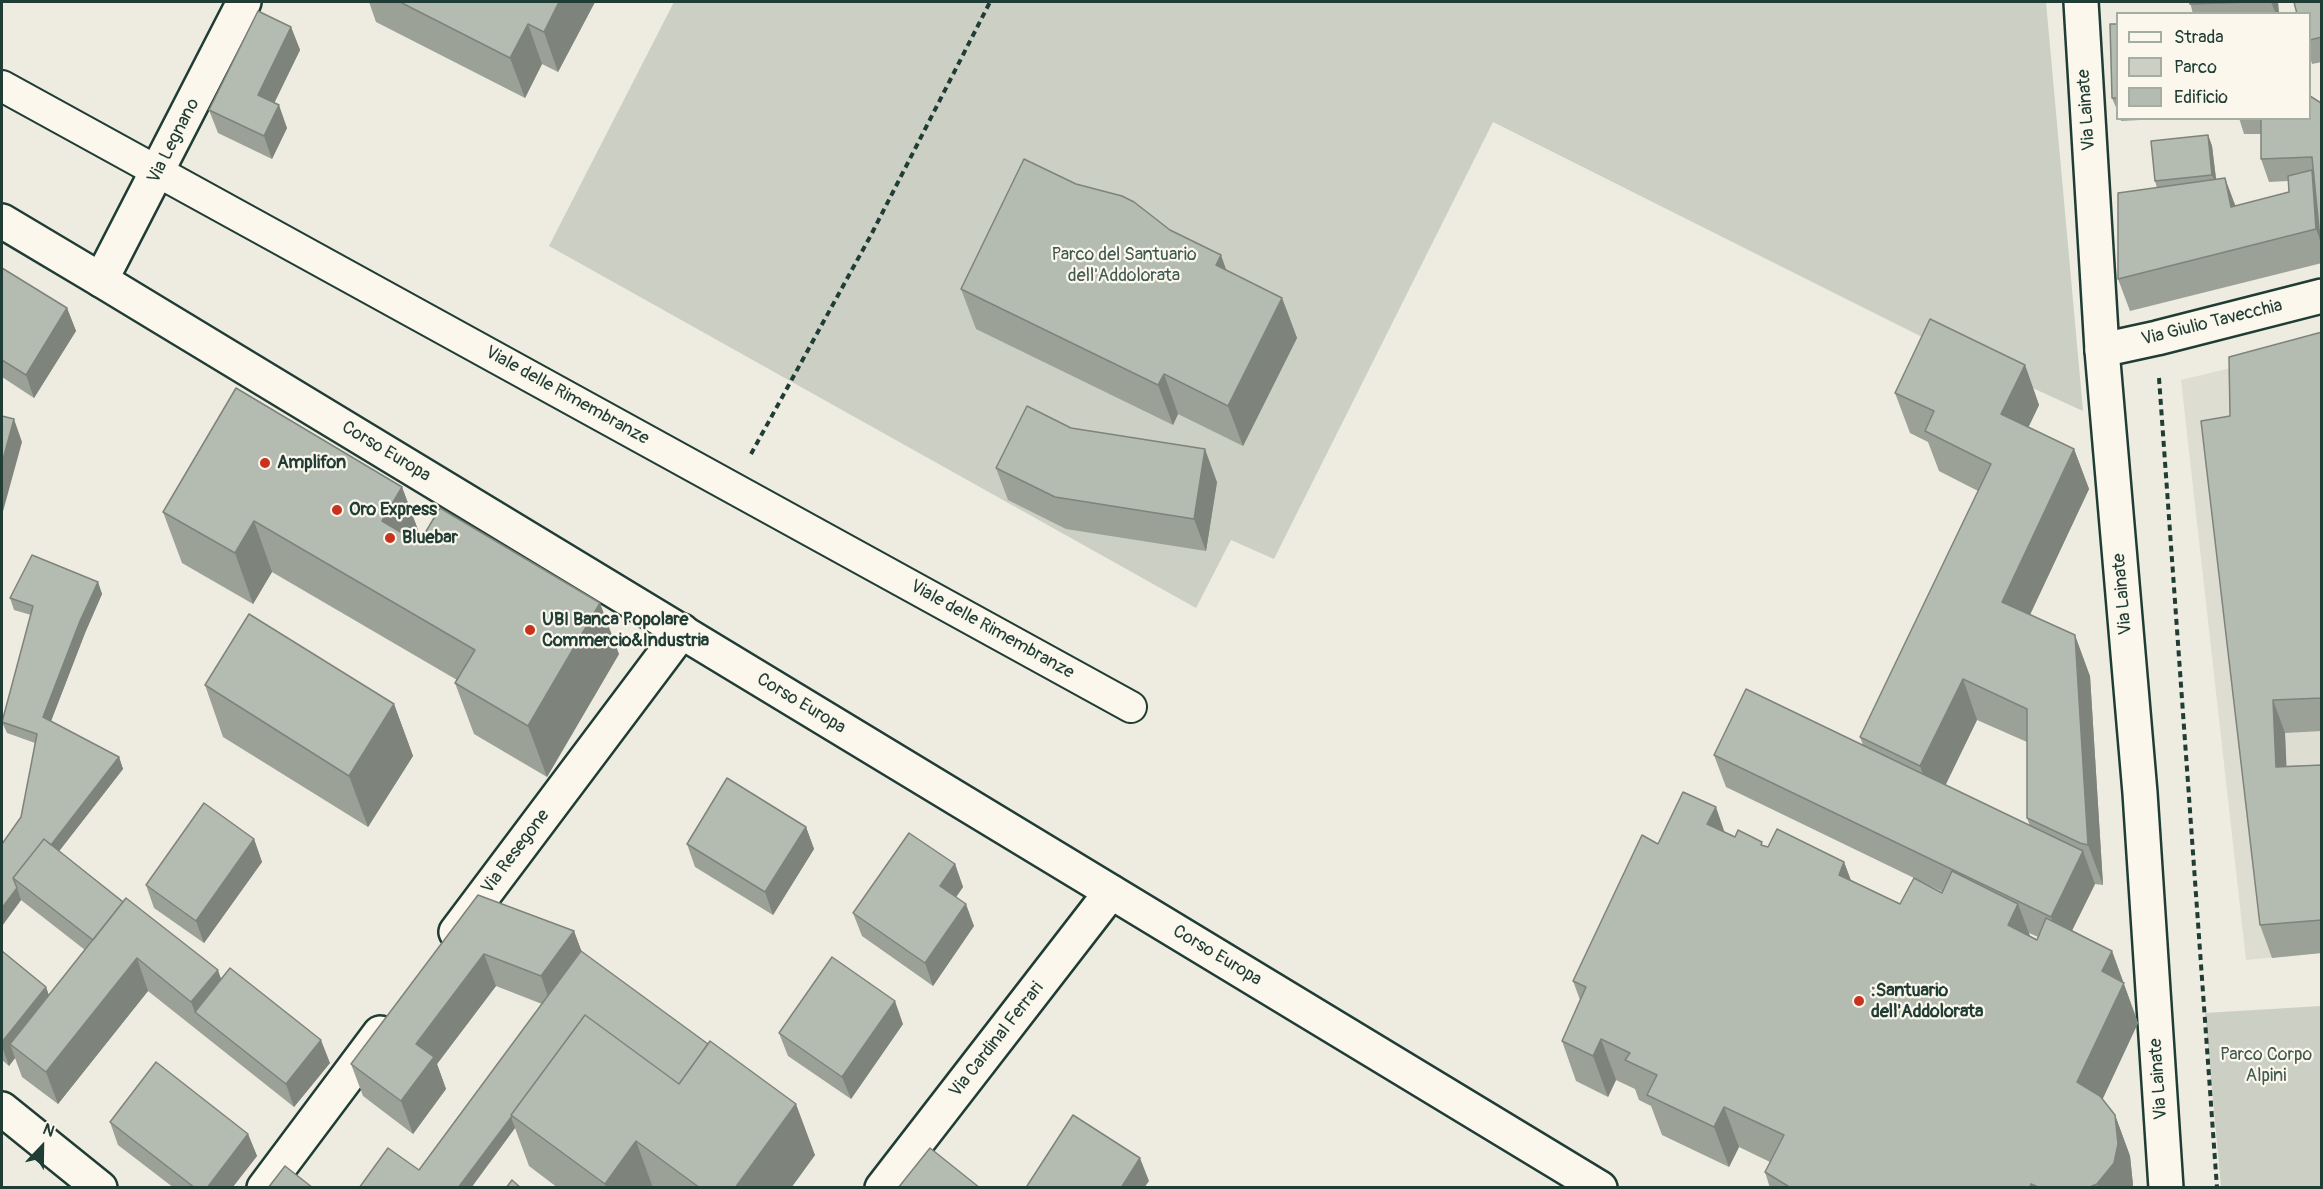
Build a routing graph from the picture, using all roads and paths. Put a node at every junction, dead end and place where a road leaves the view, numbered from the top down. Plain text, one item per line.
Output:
1 (244, 2) edge
2 (990, 2) edge
3 (2080, 2) edge
4 (2, 86) edge
5 (159, 171) junction
6 (2, 221) edge
7 (102, 279) junction
8 (2322, 296) edge
9 (2157, 338) junction
10 (2102, 350) junction
11 (733, 487) junction
12 (682, 632) junction
13 (1131, 707) dead end
14 (1111, 892) junction
15 (437, 957) edge
16 (401, 1005) edge
17 (2, 1109) edge
18 (100, 1188) edge
19 (264, 1188) edge
20 (882, 1188) edge
21 (1600, 1188) edge
22 (2166, 1188) edge
23 (2217, 1188) edge

1 - 5 street, Via Legnano
2 - 11 path
3 - 10 street, Via Lainate
4 - 5 street, Viale delle Rimembranze
5 - 7 street, Via Legnano
5 - 11 street, Viale delle Rimembranze
6 - 7 street, Corso Europa
7 - 12 street, Corso Europa
8 - 9 street, Via Giulio Tavecchia
9 - 10 street, Via Giulio Tavecchia
9 - 23 path
10 - 22 street, Via Lainate
11 - 13 street, Viale delle Rimembranze
12 - 14 street, Corso Europa
12 - 15 street, Via Resegone
14 - 20 street, Via Cardinal Ferrari
14 - 21 street, Corso Europa
16 - 19 street
17 - 18 street

